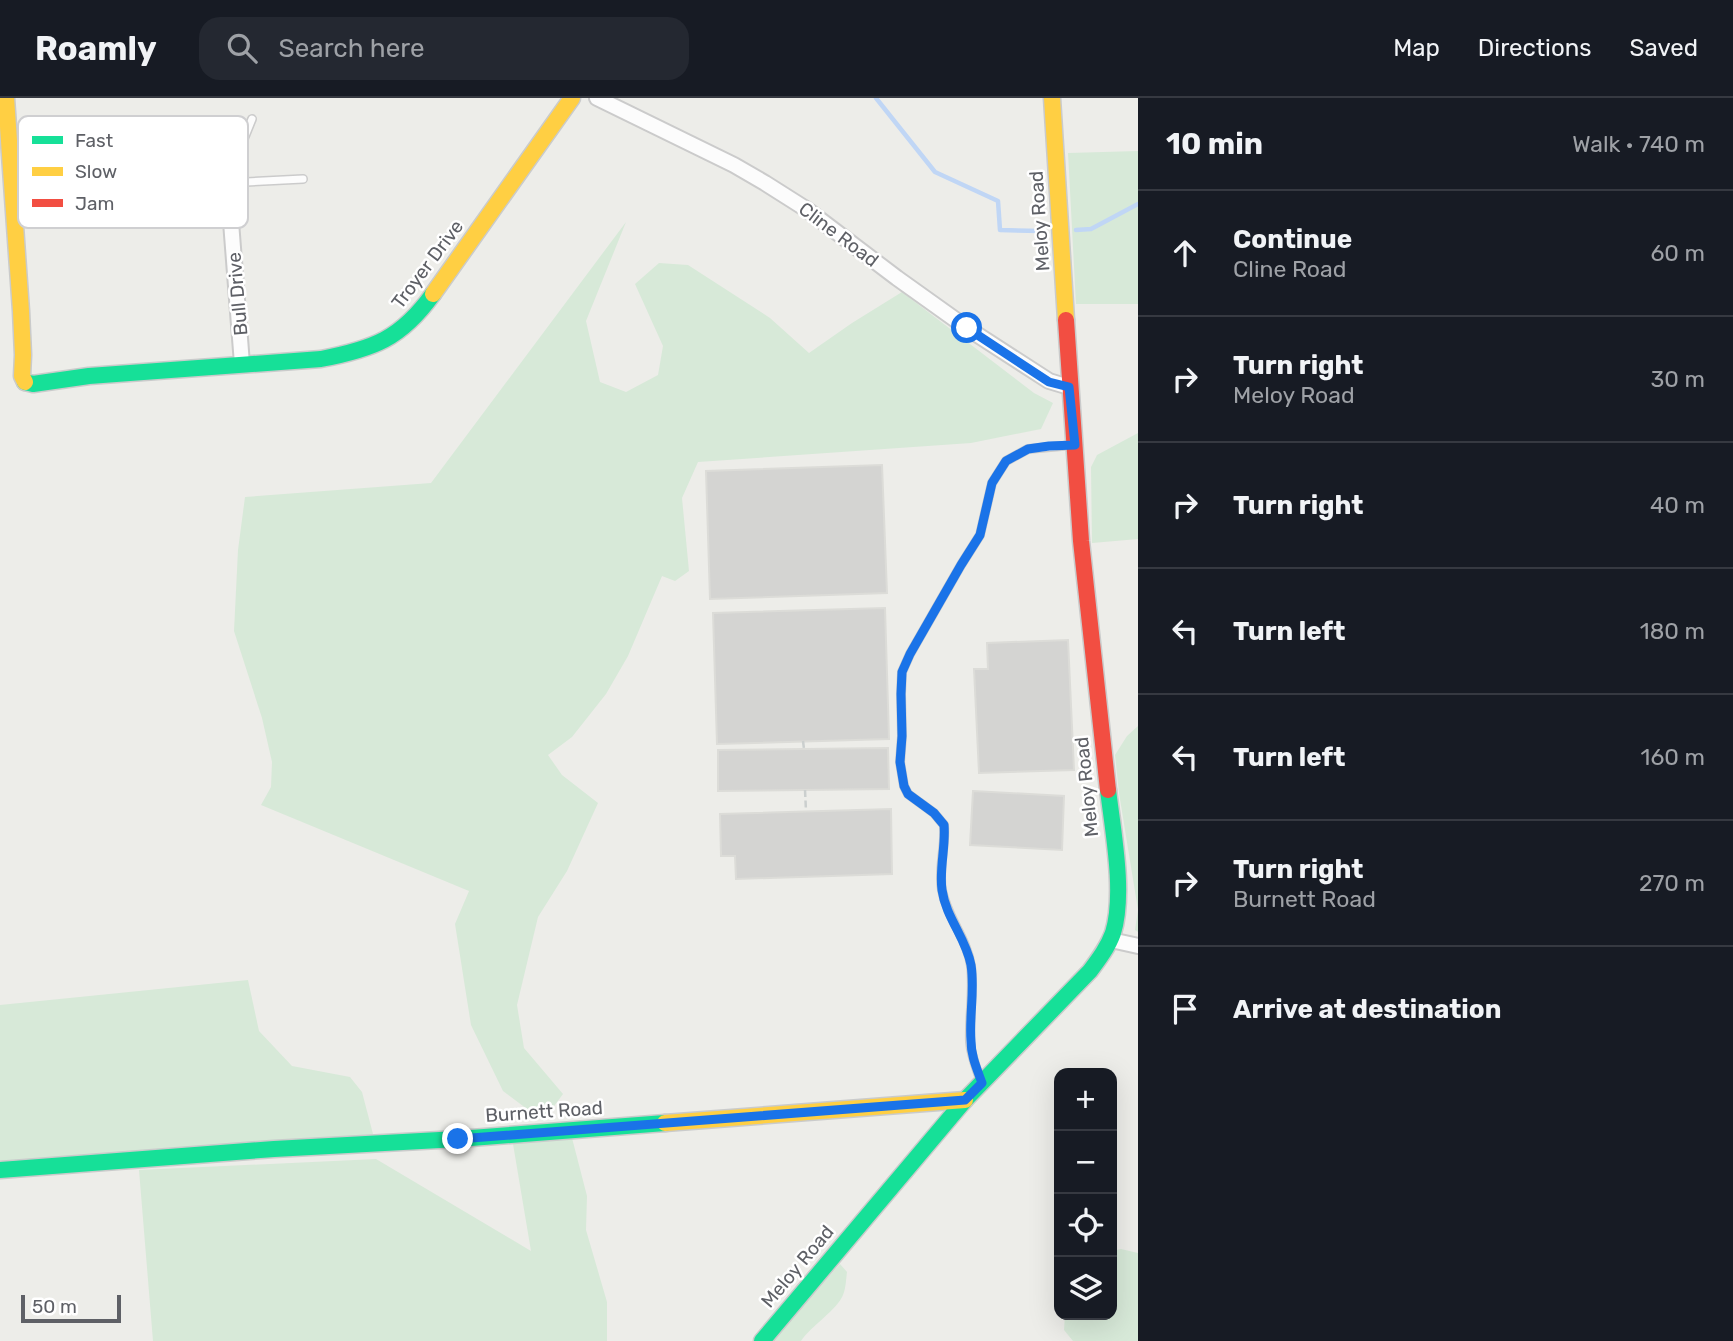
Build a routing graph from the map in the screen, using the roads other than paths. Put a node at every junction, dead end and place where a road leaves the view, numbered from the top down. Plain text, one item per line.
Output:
1 (6, 98) edge
2 (572, 98) edge
3 (597, 98) edge
4 (1052, 98) edge
5 (252, 119) dead end
6 (248, 129) edge
7 (303, 179) dead end
8 (248, 182) edge
9 (231, 228) edge
10 (242, 364) junction
11 (1069, 387) junction
12 (1075, 445) junction
13 (1111, 940) junction
14 (1138, 946) edge
15 (982, 1083) junction
16 (965, 1100) junction
17 (0, 1170) edge
18 (762, 1341) edge

1 - 10 street, Troyer Drive
2 - 10 street, Troyer Drive
3 - 11 street, Cline Road
4 - 11 street, Meloy Road
5 - 6 lane
7 - 8 lane
9 - 10 street, Bull Drive
11 - 12 street, Meloy Road
12 - 13 street, Meloy Road
12 - 15 lane
13 - 14 street
13 - 15 street, Meloy Road
15 - 16 street, Meloy Road
16 - 17 street, Burnett Road
16 - 18 street, Meloy Road

